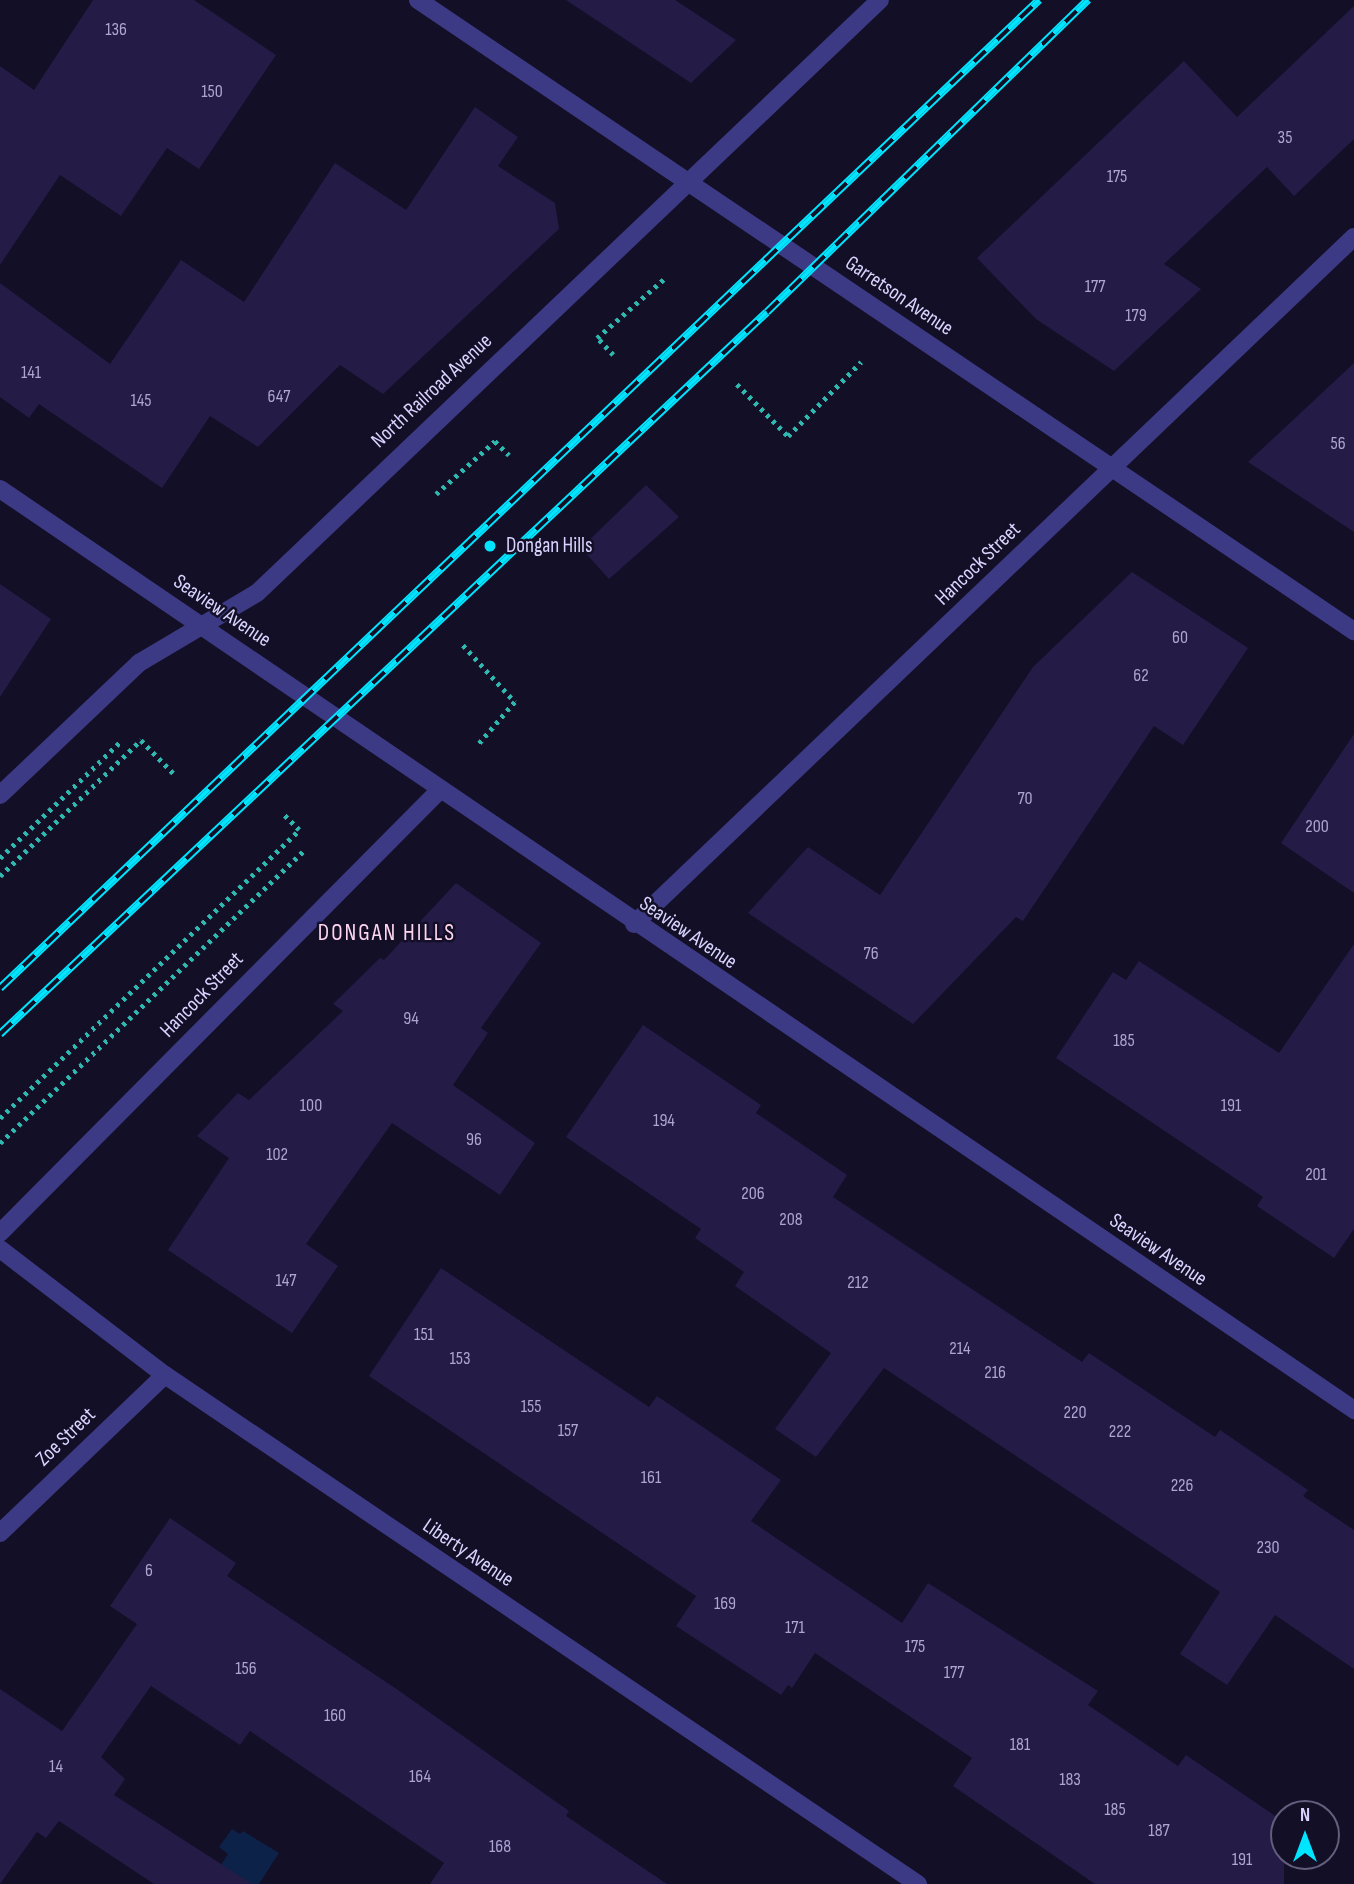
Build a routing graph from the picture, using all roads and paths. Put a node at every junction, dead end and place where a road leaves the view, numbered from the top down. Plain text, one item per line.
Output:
1 (418, 0) edge
2 (880, 0) edge
3 (688, 182) junction
4 (1354, 237) edge
5 (664, 279) dead end
6 (613, 355) dead end
7 (861, 362) dead end
8 (737, 384) dead end
9 (509, 454) dead end
10 (1112, 468) junction
11 (0, 489) edge
12 (436, 494) dead end
13 (201, 624) junction
14 (1354, 631) edge
15 (463, 645) dead end
16 (120, 742) dead end
17 (478, 745) dead end
18 (175, 775) dead end
19 (439, 791) junction
20 (0, 795) edge
21 (284, 815) dead end
22 (305, 850) dead end
23 (0, 858) edge
24 (0, 876) edge
25 (634, 924) junction
26 (0, 1118) edge
27 (0, 1143) edge
28 (0, 1233) edge
29 (0, 1249) edge
30 (165, 1375) junction
31 (1354, 1410) edge
32 (0, 1533) edge
33 (918, 1884) edge

1 - 3 street, Garretson Avenue
2 - 3 street, North Railroad Avenue
3 - 10 street, Garretson Avenue
3 - 13 street, North Railroad Avenue
4 - 10 street, Hancock Street
5 - 6 path
7 - 8 path
9 - 12 path
10 - 14 street, Garretson Avenue
10 - 25 street, Hancock Street
11 - 13 street, Seaview Avenue
13 - 19 street, Seaview Avenue
13 - 20 street, North Railroad Avenue
15 - 17 path
16 - 23 path
18 - 24 path
19 - 25 street, Seaview Avenue
19 - 28 street, Hancock Street
21 - 26 path
22 - 27 path
25 - 31 street, Seaview Avenue
29 - 30 street, Liberty Avenue
30 - 32 street, Zoe Street
30 - 33 street, Liberty Avenue

